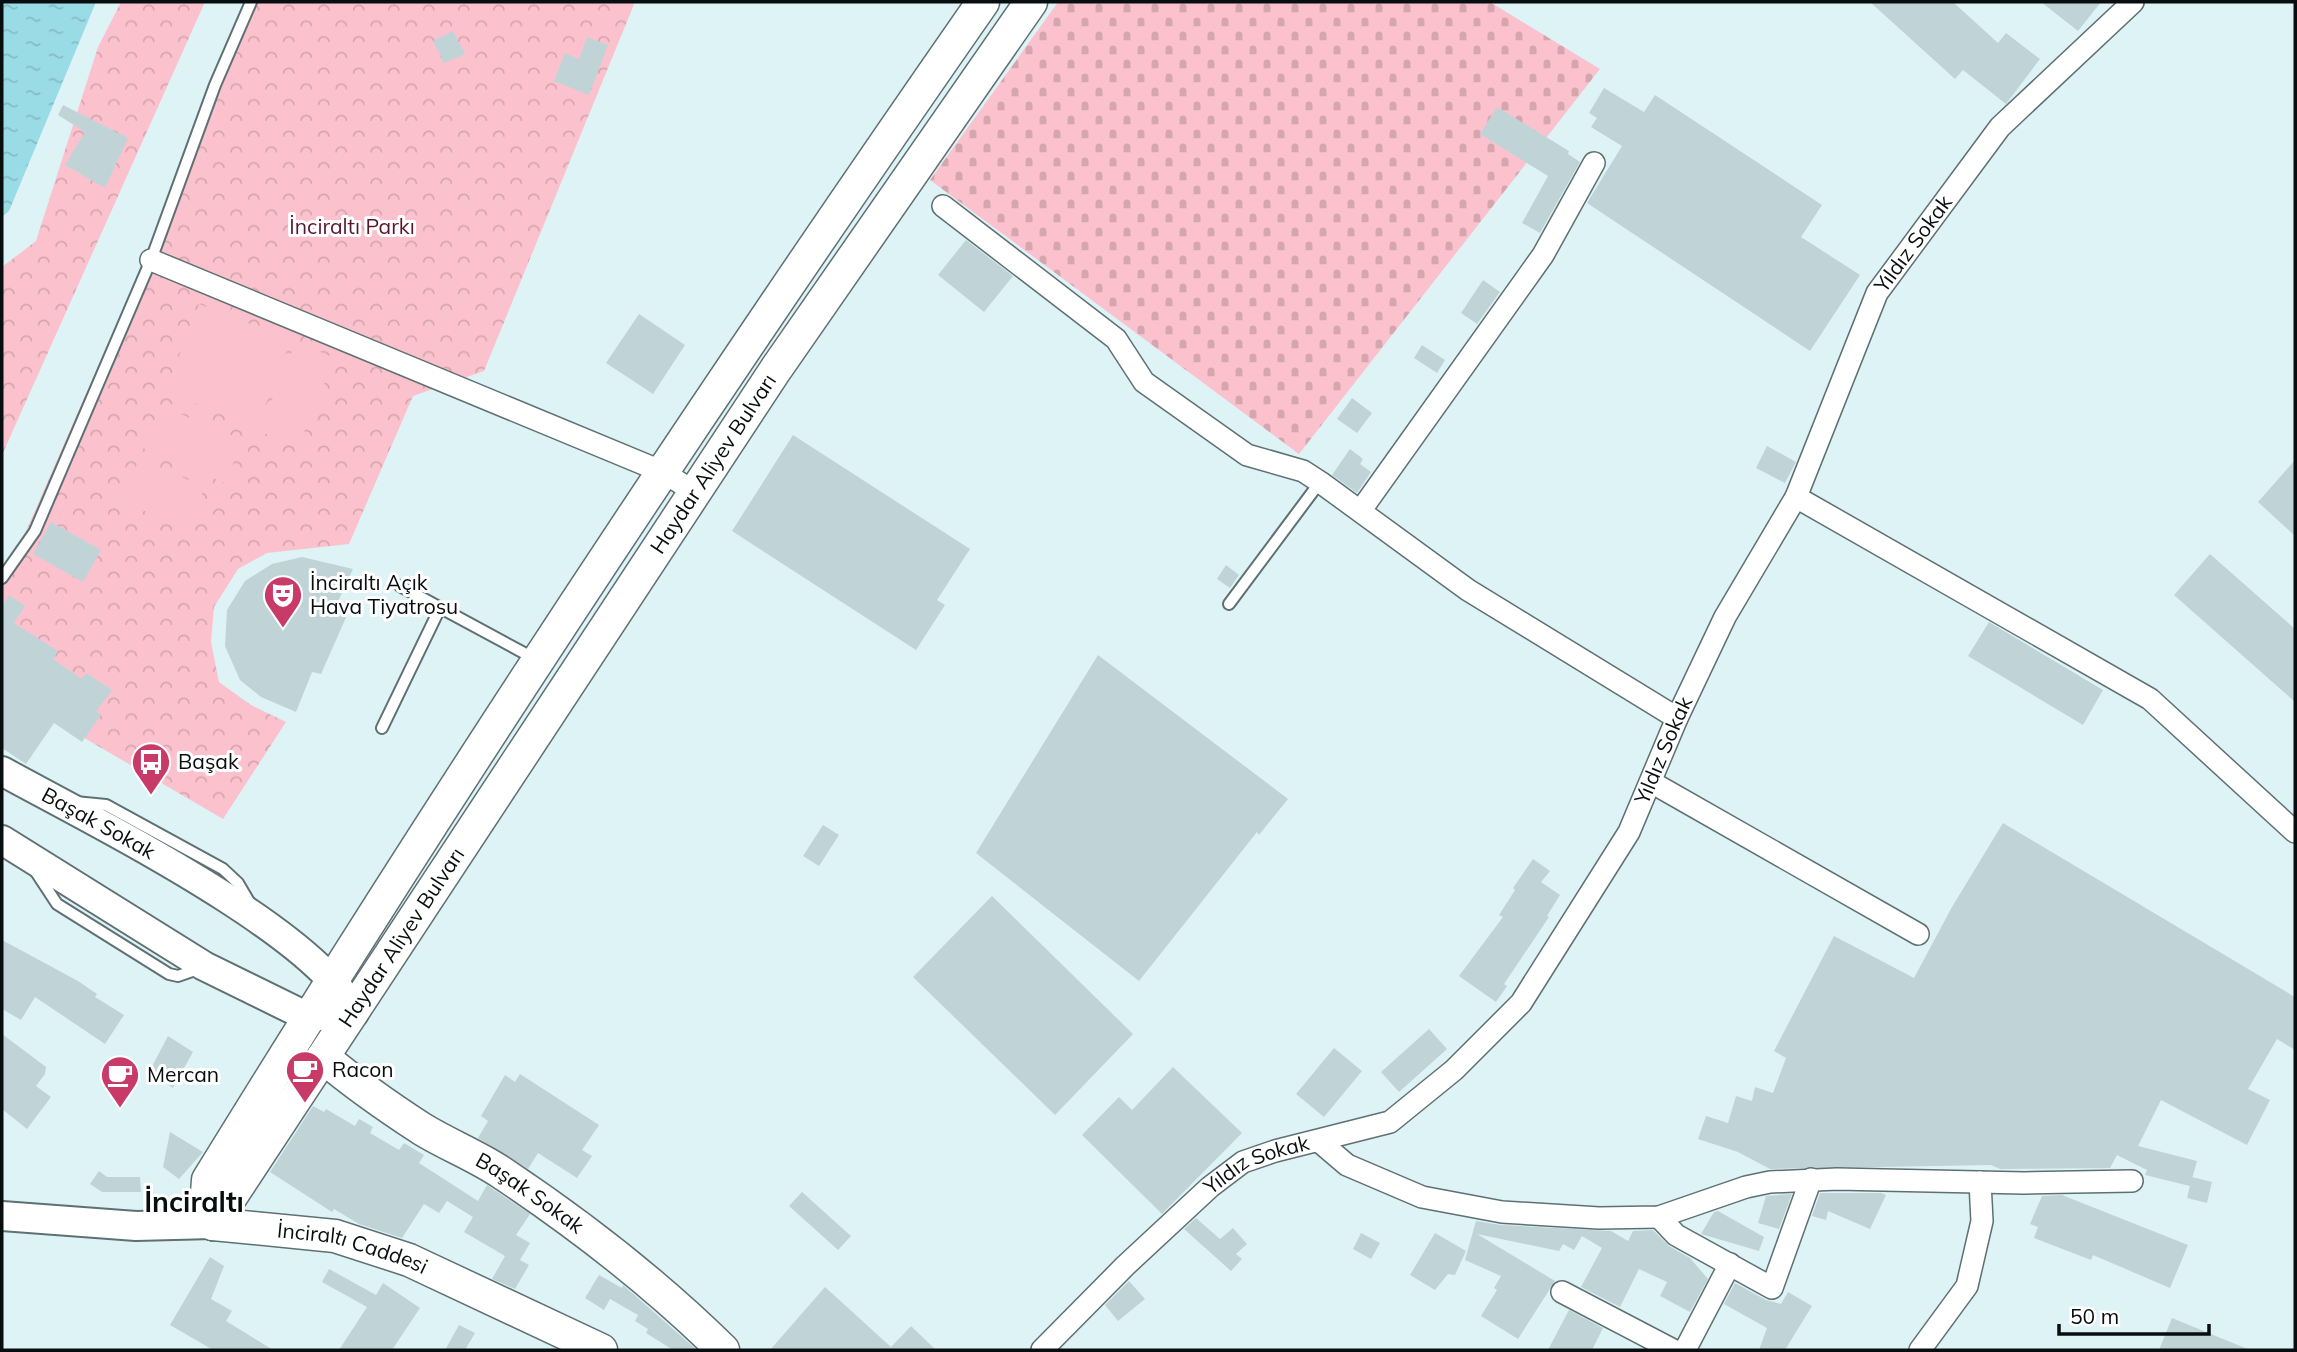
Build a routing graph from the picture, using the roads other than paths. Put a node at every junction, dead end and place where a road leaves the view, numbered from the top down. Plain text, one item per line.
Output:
1 (251, 2) edge
2 (983, 2) edge
3 (1031, 2) edge
4 (2133, 2) edge
5 (1594, 163) dead end
6 (943, 206) dead end
7 (151, 260) junction
8 (663, 472) junction
9 (1320, 481) junction
10 (696, 493) junction
11 (1796, 498) junction
12 (1361, 510) junction
13 (2, 578) edge
14 (400, 586) dead end
15 (1230, 604) dead end
16 (440, 608) junction
17 (539, 661) junction
18 (572, 681) junction
19 (1676, 718) junction
20 (382, 728) dead end
21 (2, 771) edge
22 (1651, 782) junction
23 (2295, 832) edge
24 (2, 840) edge
25 (1918, 934) dead end
26 (334, 980) junction
27 (354, 1013) junction
28 (308, 1017) junction
29 (323, 1057) junction
30 (1320, 1142) junction
31 (1811, 1180) junction
32 (2132, 1181) dead end
33 (1980, 1182) junction
34 (2, 1216) edge
35 (1659, 1217) junction
36 (213, 1224) junction
37 (1730, 1264) junction
38 (1562, 1292) dead end
39 (601, 1350) edge
40 (723, 1350) edge
41 (1042, 1350) edge
42 (1672, 1350) edge
43 (1685, 1350) edge
44 (1920, 1350) edge

1 - 7 lane
2 - 8 main road, Haydar Aliyev Bulvarı
3 - 10 main road, Haydar Aliyev Bulvarı
4 - 11 street, Yıldız Sokak
5 - 12 street
6 - 9 street
7 - 8 street
7 - 13 lane
8 - 10 street
8 - 17 main road, Haydar Aliyev Bulvarı
9 - 12 street
9 - 15 lane
10 - 18 main road, Haydar Aliyev Bulvarı
11 - 19 street, Yıldız Sokak
11 - 23 street
12 - 19 street
14 - 16 lane
16 - 17 lane
16 - 20 lane
17 - 18 street
17 - 26 main road, Haydar Aliyev Bulvarı
18 - 27 main road, Haydar Aliyev Bulvarı
19 - 22 street, Yıldız Sokak
21 - 26 street, Başak Sokak
22 - 25 street
22 - 30 street, Yıldız Sokak
24 - 28 street
26 - 27 street, Başak Sokak
26 - 28 main road, Haydar Aliyev Bulvarı
27 - 28 street
27 - 29 main road, Haydar Aliyev Bulvarı
28 - 36 main road, Haydar Aliyev Bulvarı
29 - 36 main road, Haydar Aliyev Bulvarı
29 - 40 main road, Başak Sokak
30 - 35 street
30 - 41 street, Yıldız Sokak
31 - 33 street
31 - 35 street
31 - 37 street
32 - 33 street
33 - 44 street
34 - 36 street, İnciraltı Caddesi
35 - 37 street
36 - 39 main road, İnciraltı Caddesi
37 - 43 street
38 - 42 street

